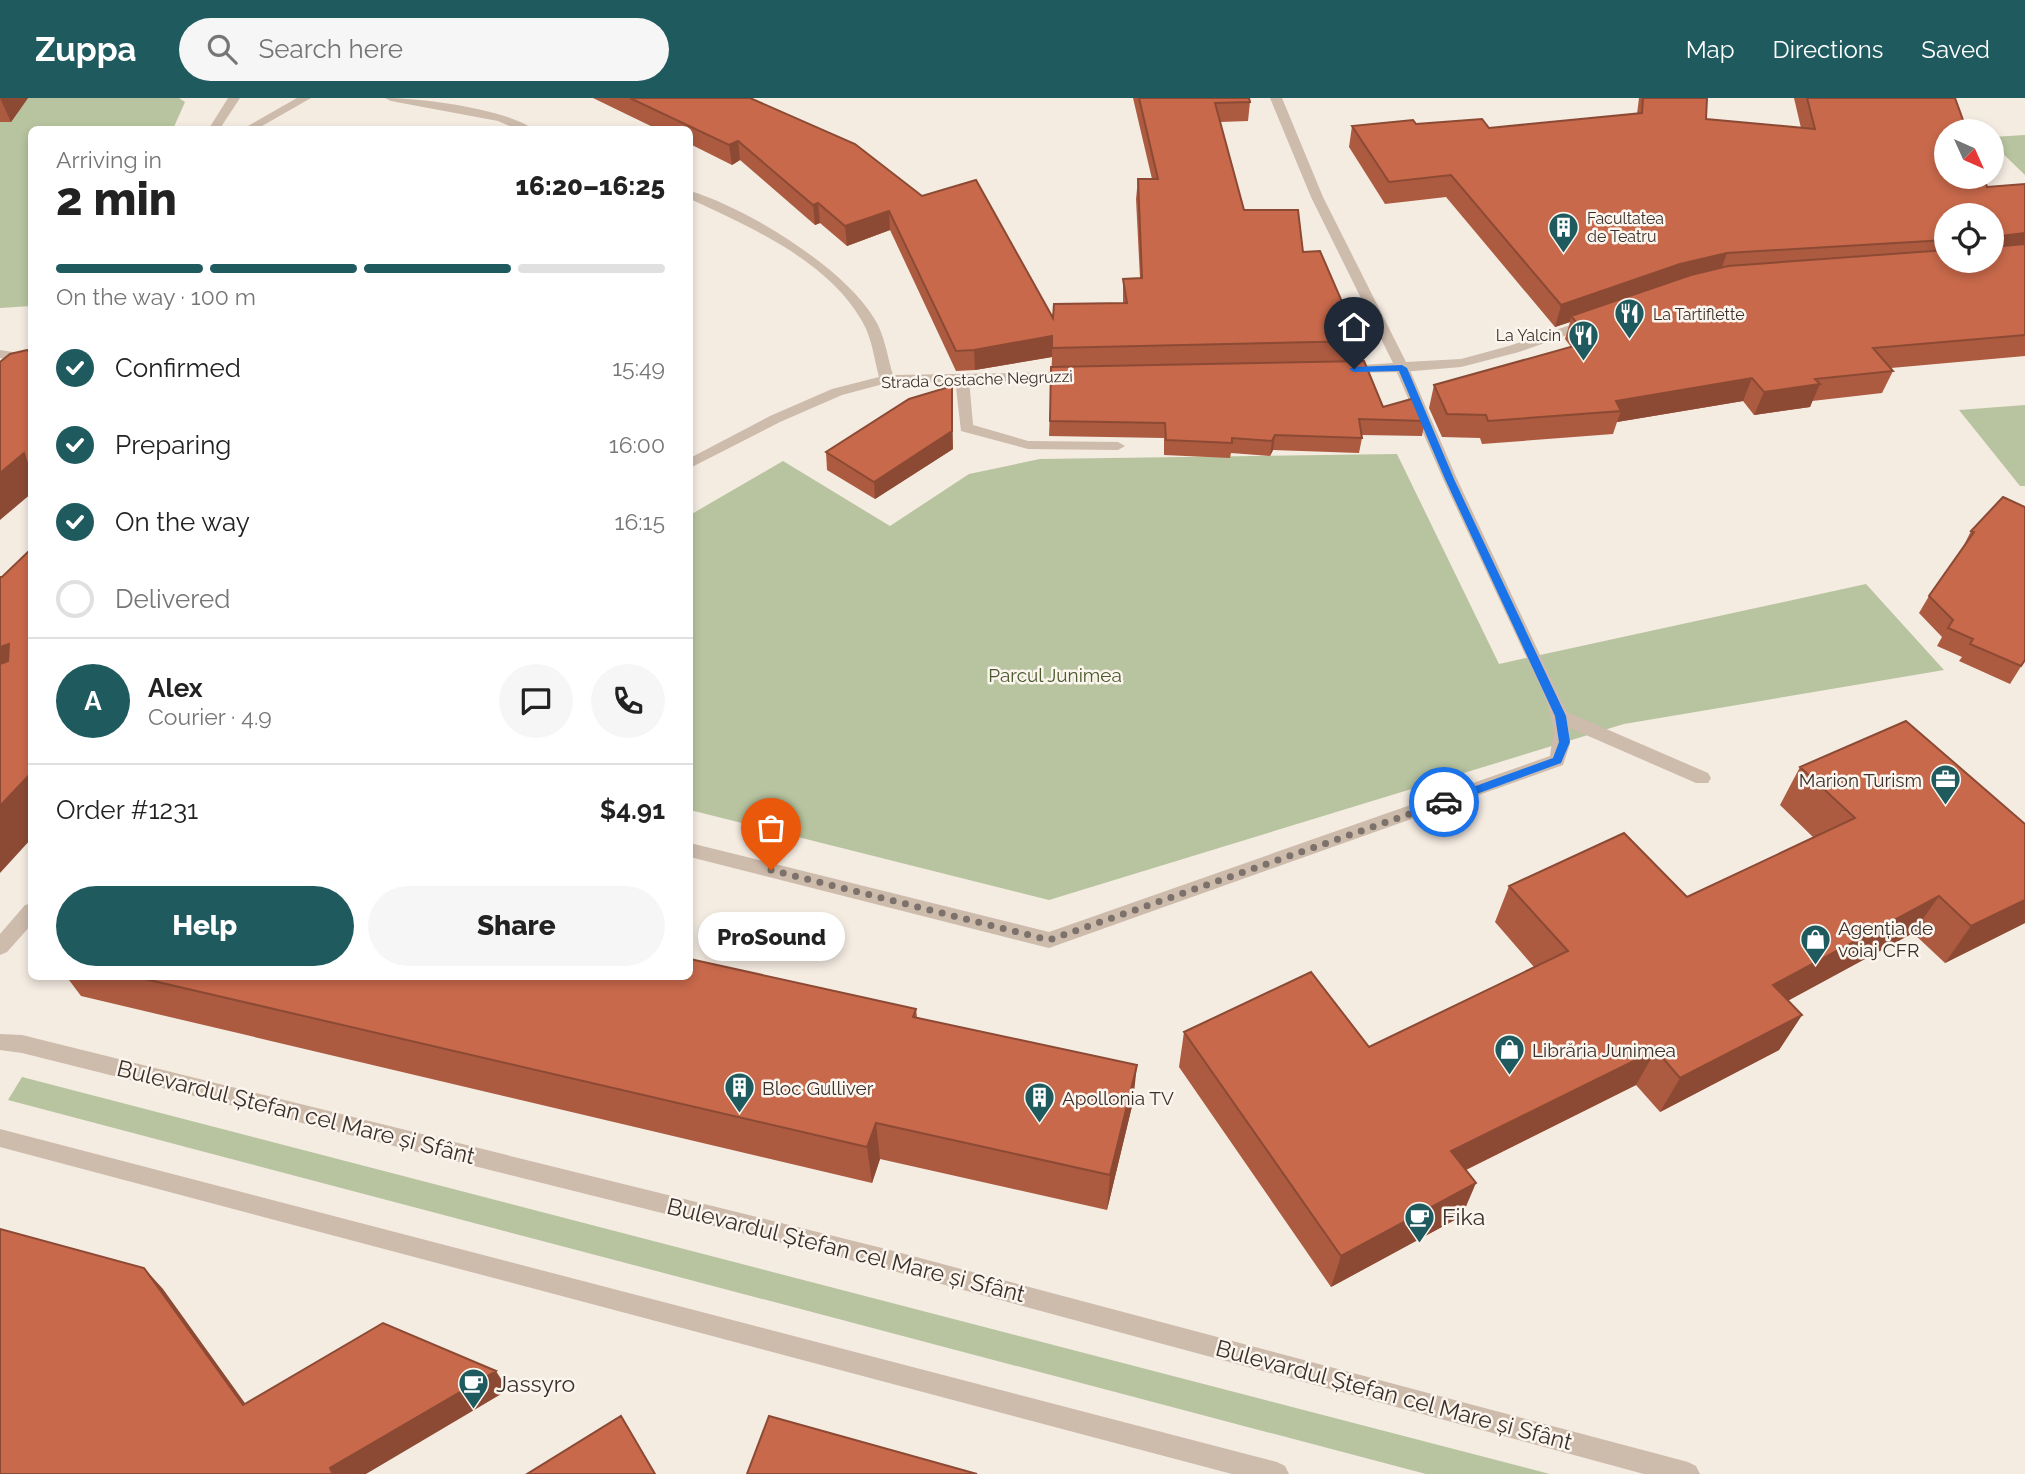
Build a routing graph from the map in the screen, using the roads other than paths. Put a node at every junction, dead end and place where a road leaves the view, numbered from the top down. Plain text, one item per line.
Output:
1 (234, 98) edge
2 (305, 98) edge
3 (391, 98) edge
4 (1276, 98) edge
5 (216, 126) edge
6 (253, 126) edge
7 (520, 126) edge
8 (693, 196) edge
9 (1602, 318) edge
10 (0, 354) edge
11 (28, 359) edge
12 (1402, 368) junction
13 (1329, 370) edge
14 (1085, 376) edge
15 (887, 379) junction
16 (962, 379) junction
17 (1118, 446) edge
18 (693, 461) edge
19 (1560, 716) junction
20 (1702, 778) dead end
21 (693, 851) edge
22 (28, 915) edge
23 (0, 947) edge
24 (0, 1042) edge
25 (0, 1138) edge
26 (1277, 1474) edge
27 (1688, 1474) edge

1 - 5 street
2 - 6 street
3 - 7 street
4 - 12 street
8 - 15 street
9 - 12 street
10 - 11 street
12 - 13 street
12 - 19 street
14 - 16 street, Strada Costache Negruzzi
15 - 16 street, Strada Costache Negruzzi
15 - 18 street, Strada Costache Negruzzi
16 - 17 street
19 - 20 street
19 - 21 street
22 - 23 street
24 - 27 street, Bulevardul Ștefan cel Mare și Sfânt
25 - 26 street

